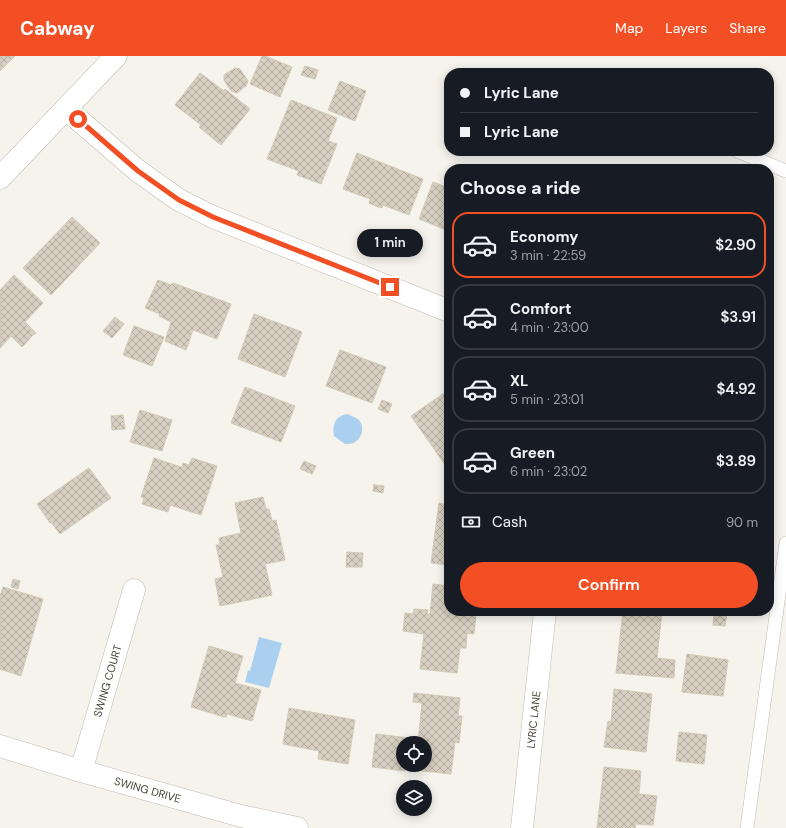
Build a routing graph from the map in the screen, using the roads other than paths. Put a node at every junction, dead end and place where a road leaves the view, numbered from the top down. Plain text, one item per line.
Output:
1 (116, 56) edge
2 (66, 109) junction
3 (749, 156) edge
4 (769, 164) edge
5 (774, 166) edge
6 (786, 171) edge
7 (0, 178) edge
8 (444, 309) edge
9 (786, 543) edge
10 (134, 590) dead end
11 (544, 616) edge
12 (0, 746) edge
13 (82, 771) junction
14 (297, 828) edge
15 (522, 828) edge
16 (747, 828) edge

1 - 2 street
2 - 7 street
2 - 8 street
3 - 4 lane
5 - 6 lane
9 - 16 lane
10 - 13 street, SWING COURT
11 - 15 street, LYRIC LANE
12 - 13 street, SWING DRIVE
13 - 14 street, SWING DRIVE

